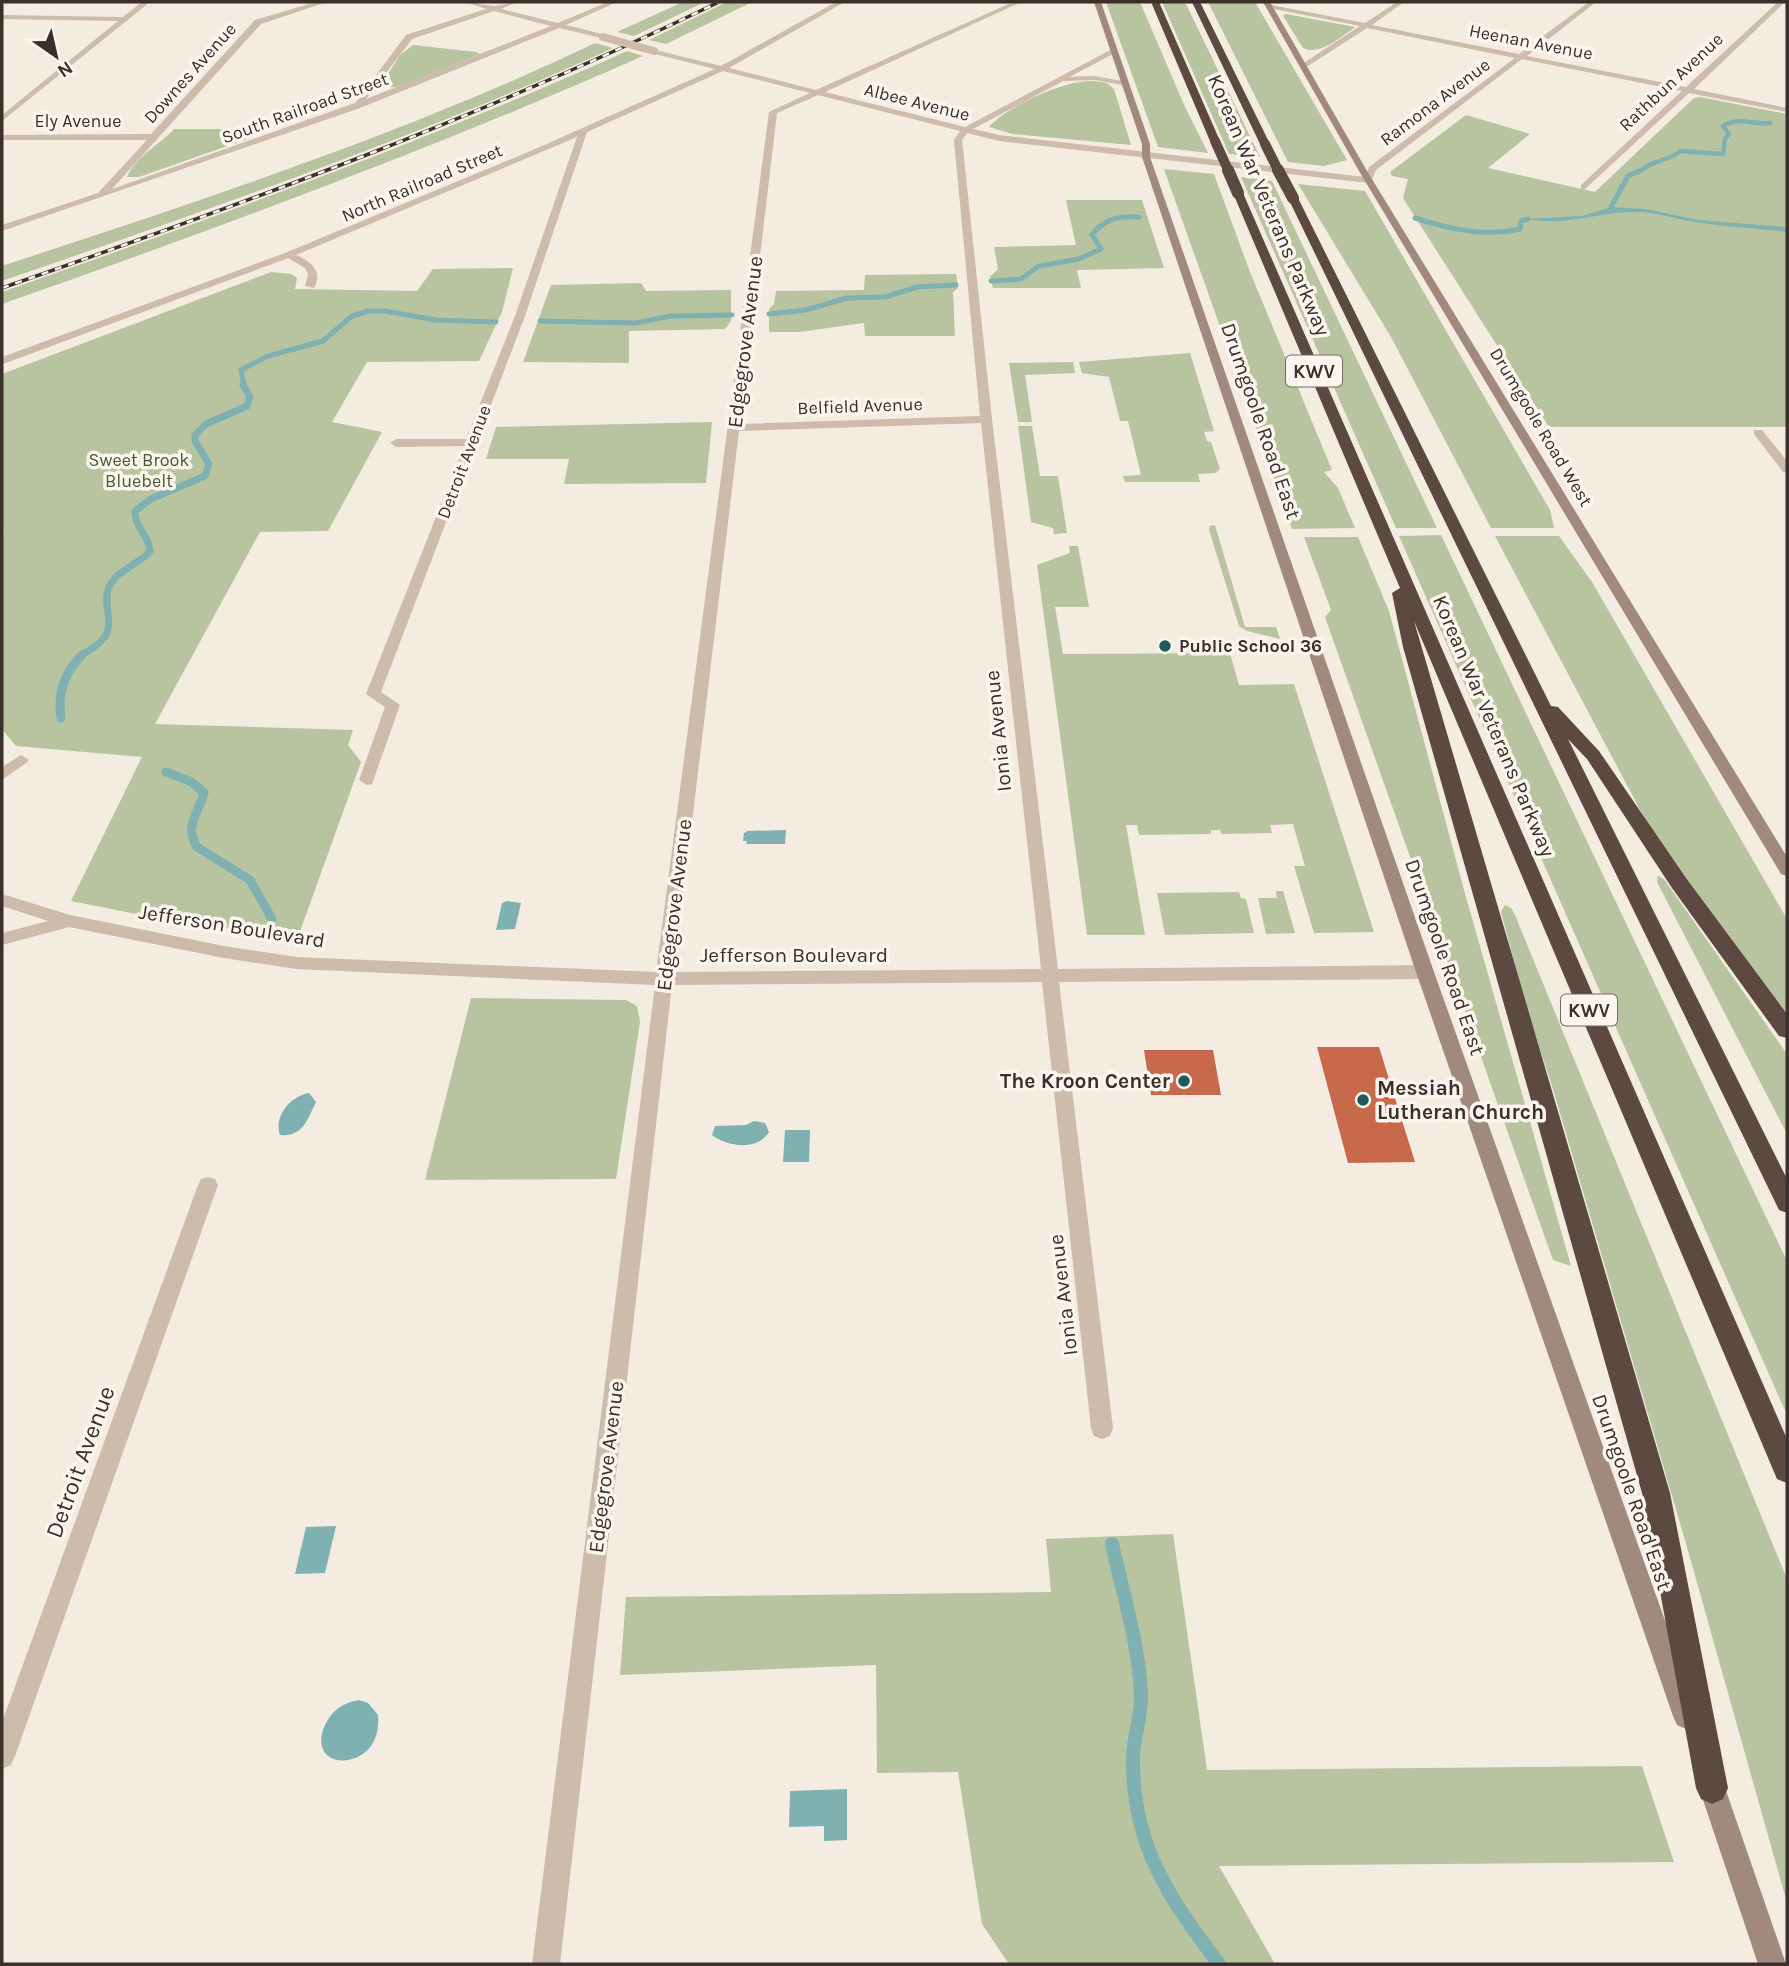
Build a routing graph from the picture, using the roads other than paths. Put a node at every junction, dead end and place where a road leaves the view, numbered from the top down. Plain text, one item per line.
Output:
1 (146, 2) edge
2 (323, 2) edge
3 (468, 2) edge
4 (514, 2) edge
5 (613, 2) edge
6 (841, 2) edge
7 (1018, 2) edge
8 (1097, 2) edge
9 (1154, 2) edge
10 (1196, 2) edge
11 (1401, 2) edge
12 (1592, 2) edge
13 (1782, 2) edge
14 (1268, 4) edge
15 (494, 8) junction
16 (2, 17) edge
17 (126, 19) junction
18 (558, 25) junction
19 (1368, 25) junction
20 (1114, 50) junction
21 (1521, 56) junction
22 (1305, 66) junction
23 (723, 68) junction
24 (1052, 83) junction
25 (1125, 84) junction
26 (1688, 90) junction
27 (816, 92) junction
28 (357, 106) junction
29 (1787, 110) edge
30 (2, 119) edge
31 (965, 130) junction
32 (583, 132) junction
33 (2, 137) edge
34 (154, 137) junction
35 (1146, 157) junction
36 (1368, 180) junction
37 (1584, 187) dead end
38 (101, 195) junction
39 (2, 228) edge
40 (288, 255) junction
41 (310, 286) dead end
42 (2, 361) edge
43 (986, 419) junction
44 (734, 428) junction
45 (1758, 432) dead end
46 (472, 442) junction
47 (396, 443) dead end
48 (1787, 469) edge
49 (1391, 550) junction
50 (1536, 693) junction
51 (21, 760) dead end
52 (2, 775) edge
53 (367, 780) dead end
54 (1787, 870) edge
55 (2, 900) edge
56 (69, 921) junction
57 (2, 939) edge
58 (1425, 972) junction
59 (1048, 976) junction
60 (664, 979) junction
61 (1787, 1030) edge
62 (208, 1185) dead end
63 (1787, 1203) edge
64 (1101, 1428) dead end
65 (1787, 1470) edge
66 (2, 1756) edge
67 (1712, 1788) junction
68 (546, 1964) edge
69 (1772, 1964) edge

1 - 17 street
2 - 34 street, Downes Avenue
3 - 15 street, Albee Avenue
4 - 15 street
5 - 18 street, South Railroad Street
6 - 23 street, North Railroad Street
7 - 27 street, Edgegrove Avenue
8 - 20 main road, Drumgoole Road East
9 - 49 highway, Korean War Veterans Parkway / KWV, bridge
10 - 50 highway, Korean War Veterans Parkway / KWV, bridge
11 - 19 street
12 - 21 street, Ramona Avenue
13 - 26 street, Rathbun Avenue
14 - 19 street, Heenan Avenue
14 - 22 main road, Drumgoole Road West
15 - 18 street, Albee Avenue
15 - 28 street
16 - 17 street
17 - 30 street
18 - 23 street, Albee Avenue, bridge
18 - 28 street, South Railroad Street
19 - 21 street, Heenan Avenue
19 - 22 street
20 - 24 street
20 - 25 main road, Drumgoole Road East
21 - 26 street, Heenan Avenue
21 - 36 street, Ramona Avenue
22 - 36 main road, Drumgoole Road West
23 - 27 street, Albee Avenue
23 - 32 street, North Railroad Street
24 - 25 street
24 - 31 street
25 - 35 main road, Drumgoole Road East
26 - 29 street, Heenan Avenue
26 - 37 street, Rathbun Avenue
27 - 31 street, Albee Avenue
27 - 44 street, Edgegrove Avenue
28 - 38 street, South Railroad Street
31 - 35 street, Albee Avenue
31 - 43 street, Ionia Avenue
32 - 40 street, North Railroad Street
32 - 46 street, Detroit Avenue
33 - 34 street, Ely Avenue
34 - 38 street, Downes Avenue
35 - 36 street, Albee Avenue
35 - 58 main road, Drumgoole Road East
36 - 54 main road, Drumgoole Road West
38 - 39 street, South Railroad Street
40 - 41 street
40 - 42 street, North Railroad Street
43 - 44 street, Belfield Avenue
43 - 59 street, Ionia Avenue
44 - 60 street, Edgegrove Avenue
45 - 48 street
46 - 47 street
46 - 53 street, Detroit Avenue
49 - 65 highway, Korean War Veterans Parkway / KWV
49 - 67 highway
50 - 61 highway
50 - 63 highway, Korean War Veterans Parkway / KWV
51 - 52 street
55 - 56 street, Jefferson Boulevard
56 - 57 street
56 - 60 street, Jefferson Boulevard
58 - 59 street, Jefferson Boulevard
58 - 67 main road, Drumgoole Road East
59 - 60 street, Jefferson Boulevard
59 - 64 street, Ionia Avenue
60 - 68 street, Edgegrove Avenue
62 - 66 street, Detroit Avenue
67 - 69 main road, Drumgoole Road East

